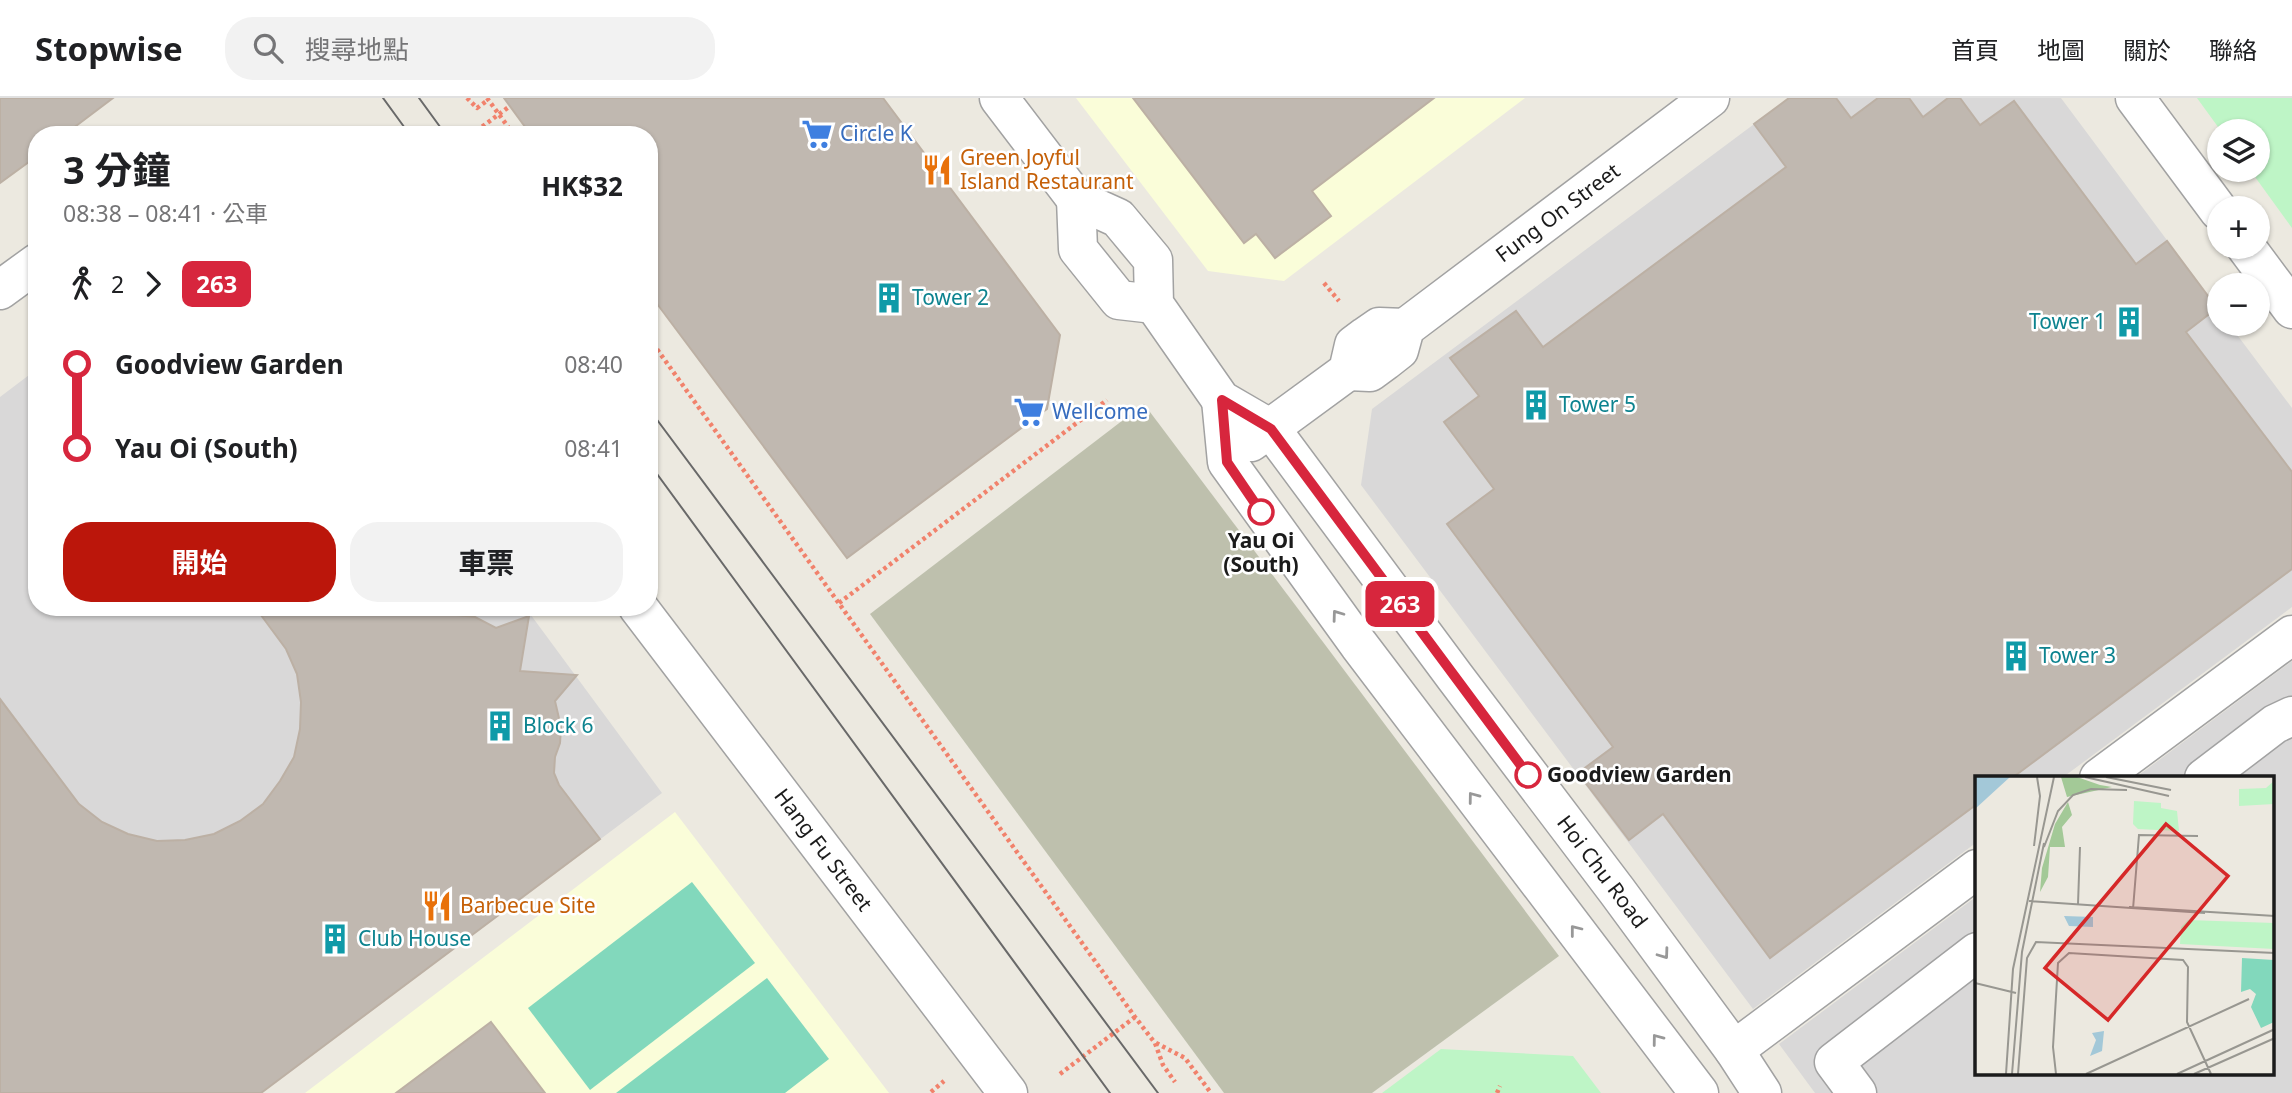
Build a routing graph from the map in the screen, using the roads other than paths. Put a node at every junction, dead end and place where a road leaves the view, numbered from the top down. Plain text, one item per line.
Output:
1 (999, 98) edge
2 (1710, 98) edge
3 (2135, 98) edge
4 (2208, 196) edge
5 (1076, 199) junction
6 (2255, 259) edge
7 (28, 270) edge
8 (0, 290) edge
9 (1154, 304) junction
10 (2292, 309) edge
11 (1222, 400) junction
12 (1271, 429) junction
13 (1227, 462) junction
14 (645, 616) edge
15 (2292, 635) edge
16 (2292, 716) edge
17 (2102, 776) edge
18 (2207, 776) edge
19 (1975, 870) edge
20 (1975, 954) edge
21 (1734, 1050) junction
22 (1008, 1093) edge
23 (1699, 1093) edge
24 (1762, 1093) edge
25 (1857, 1093) edge

1 - 5 street
2 - 12 street, Fung On Street
3 - 4 street
5 - 9 street
5 - 9 street
6 - 10 street
7 - 8 street
9 - 11 street, Hoi Chu Road
11 - 12 street, Hoi Chu Road
11 - 13 street
12 - 13 street, Fung On Street
12 -> 21 street, Hoi Chu Road
23 -> 13 street
14 - 22 street, Hang Fu Street
15 - 17 street
16 - 18 street
19 - 21 street
20 - 25 street
21 - 24 street, Hoi Chu Road

